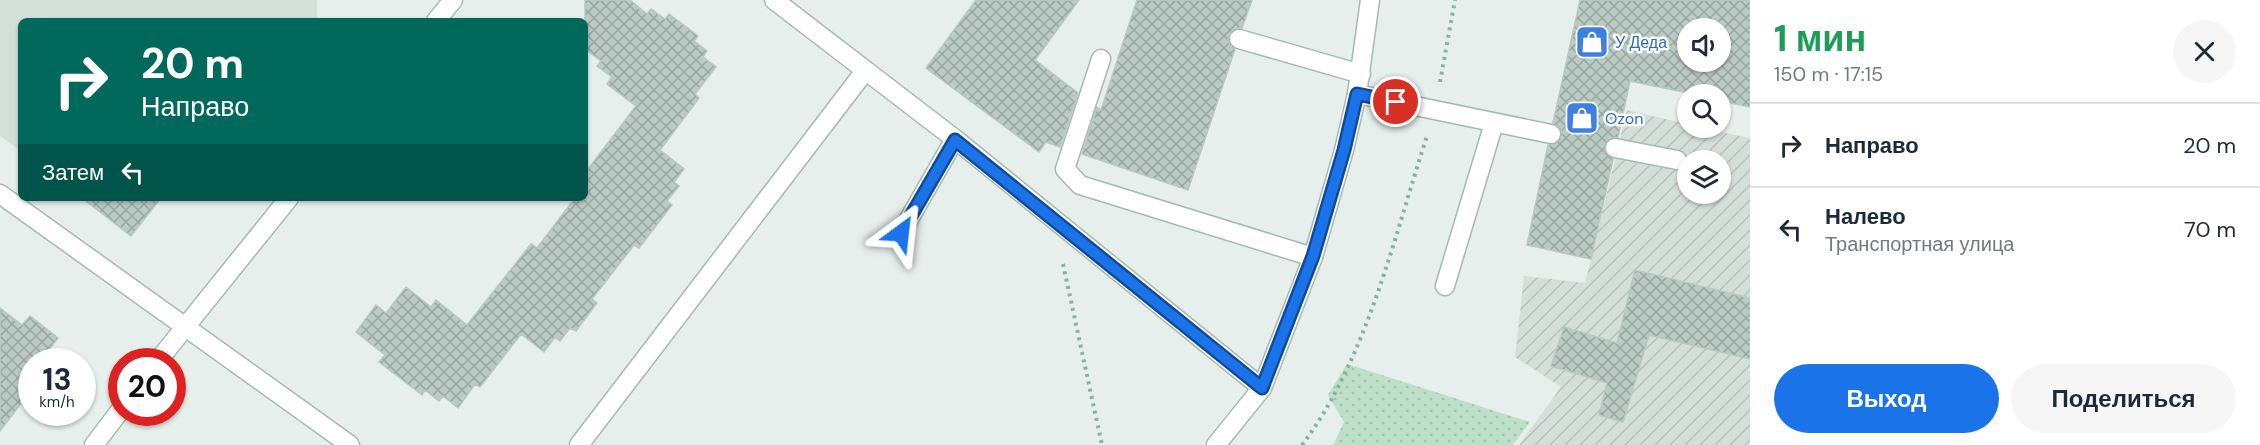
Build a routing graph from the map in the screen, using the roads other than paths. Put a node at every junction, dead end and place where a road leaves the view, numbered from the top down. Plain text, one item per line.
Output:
1 (453, 0) edge
2 (774, 0) edge
3 (1370, 0) edge
4 (438, 18) edge
5 (1239, 39) dead end
6 (1101, 58) dead end
7 (865, 71) junction
8 (1361, 74) junction
9 (1357, 94) junction
10 (1494, 123) junction
11 (1551, 134) dead end
12 (955, 140) junction
13 (1615, 148) dead end
14 (1677, 160) dead end
15 (0, 195) edge
16 (288, 201) edge
17 (901, 233) dead end
18 (1313, 256) junction
19 (1445, 286) dead end
20 (184, 326) junction
21 (168, 348) edge
22 (1262, 388) junction
23 (108, 426) edge
24 (93, 445) edge
25 (350, 445) edge
26 (579, 445) edge
27 (1216, 445) edge

1 - 4 street
2 - 7 street
3 - 8 street
5 - 8 street
6 - 18 street
7 - 12 street
7 - 26 street
8 - 9 street
9 - 10 street
9 - 18 street
10 - 11 street
10 - 19 street
12 - 17 street
12 - 22 street
13 - 14 street
15 - 20 street
16 - 20 street
18 - 22 street
20 - 21 street
20 - 25 street
22 - 27 street
23 - 24 street

